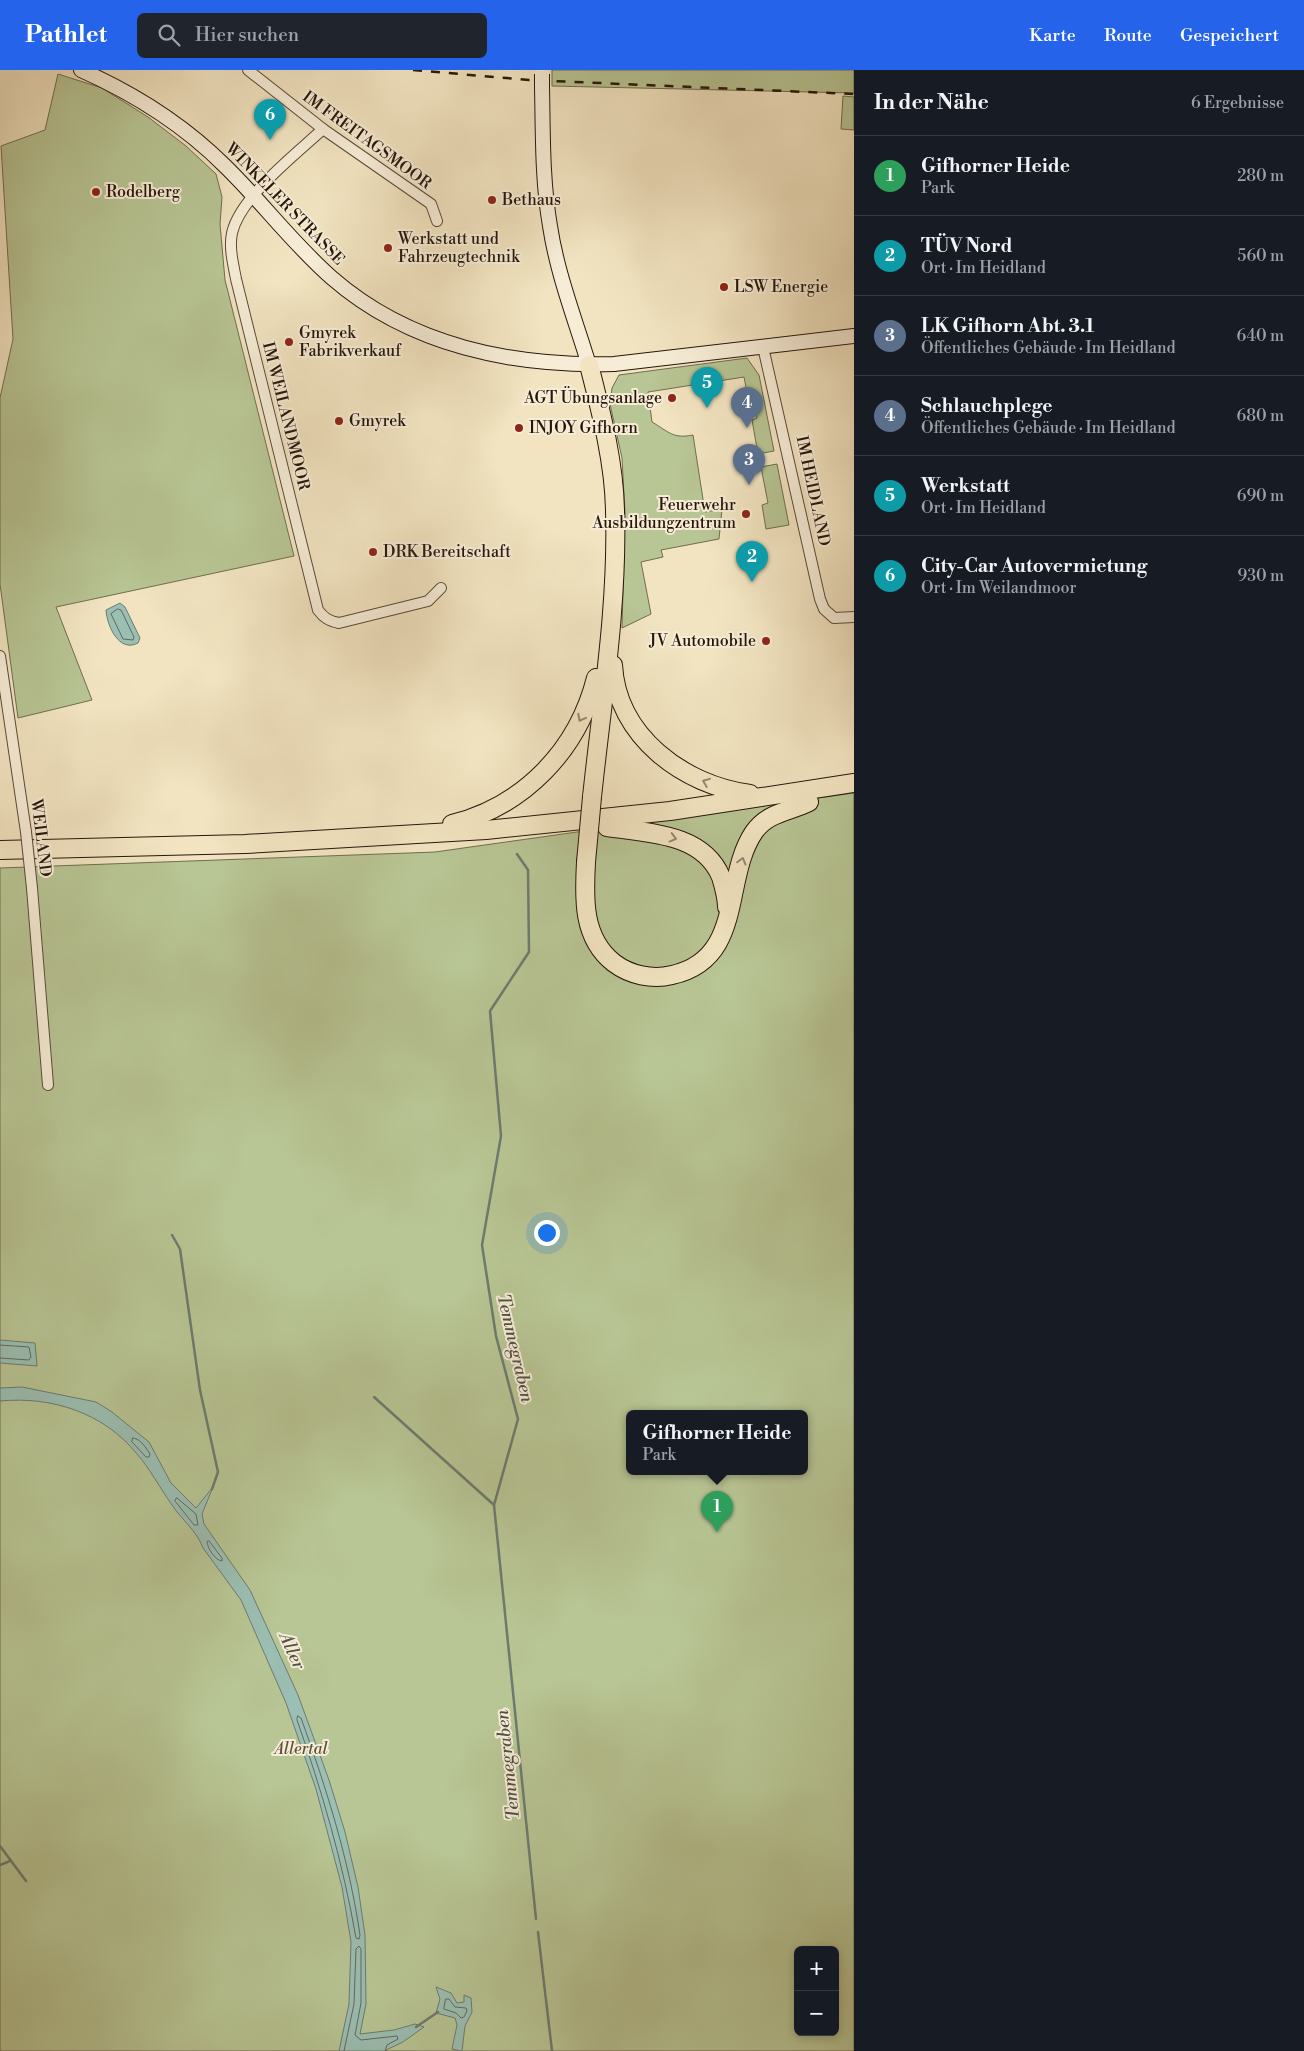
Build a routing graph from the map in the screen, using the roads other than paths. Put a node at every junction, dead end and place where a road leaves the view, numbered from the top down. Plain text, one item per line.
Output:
1 (81, 70) edge
2 (248, 70) edge
3 (542, 76) edge
4 (323, 129) junction
5 (254, 196) junction
6 (437, 221) dead end
7 (854, 336) edge
8 (763, 347) junction
9 (589, 365) junction
10 (441, 588) dead end
11 (854, 617) edge
12 (610, 621) junction
13 (0, 656) edge
14 (854, 783) edge
15 (854, 795) edge
16 (770, 796) junction
17 (809, 802) junction
18 (607, 827) junction
19 (384, 837) junction
20 (0, 850) edge
21 (0, 860) edge
22 (726, 925) junction
23 (48, 1085) dead end

1 - 5 street, WINKELER STRASSE
2 - 4 street, IM FREITAGSMOOR
3 - 9 street
4 - 5 street, IM WEILANDMOOR
4 - 6 street, IM FREITAGSMOOR
5 - 9 street, WINKELER STRASSE
5 - 10 street, IM WEILANDMOOR
7 - 8 street
8 - 9 street
8 - 11 street, IM HEIDLAND
9 - 12 highway
16 -> 12 highway
12 -> 19 highway
12 - 22 highway, bridge
13 - 23 street, WEILAND, bridge
14 - 16 highway
15 - 17 highway
16 - 19 highway
17 - 18 highway
22 -> 17 highway
18 - 21 highway
18 -> 22 highway
19 - 20 highway

